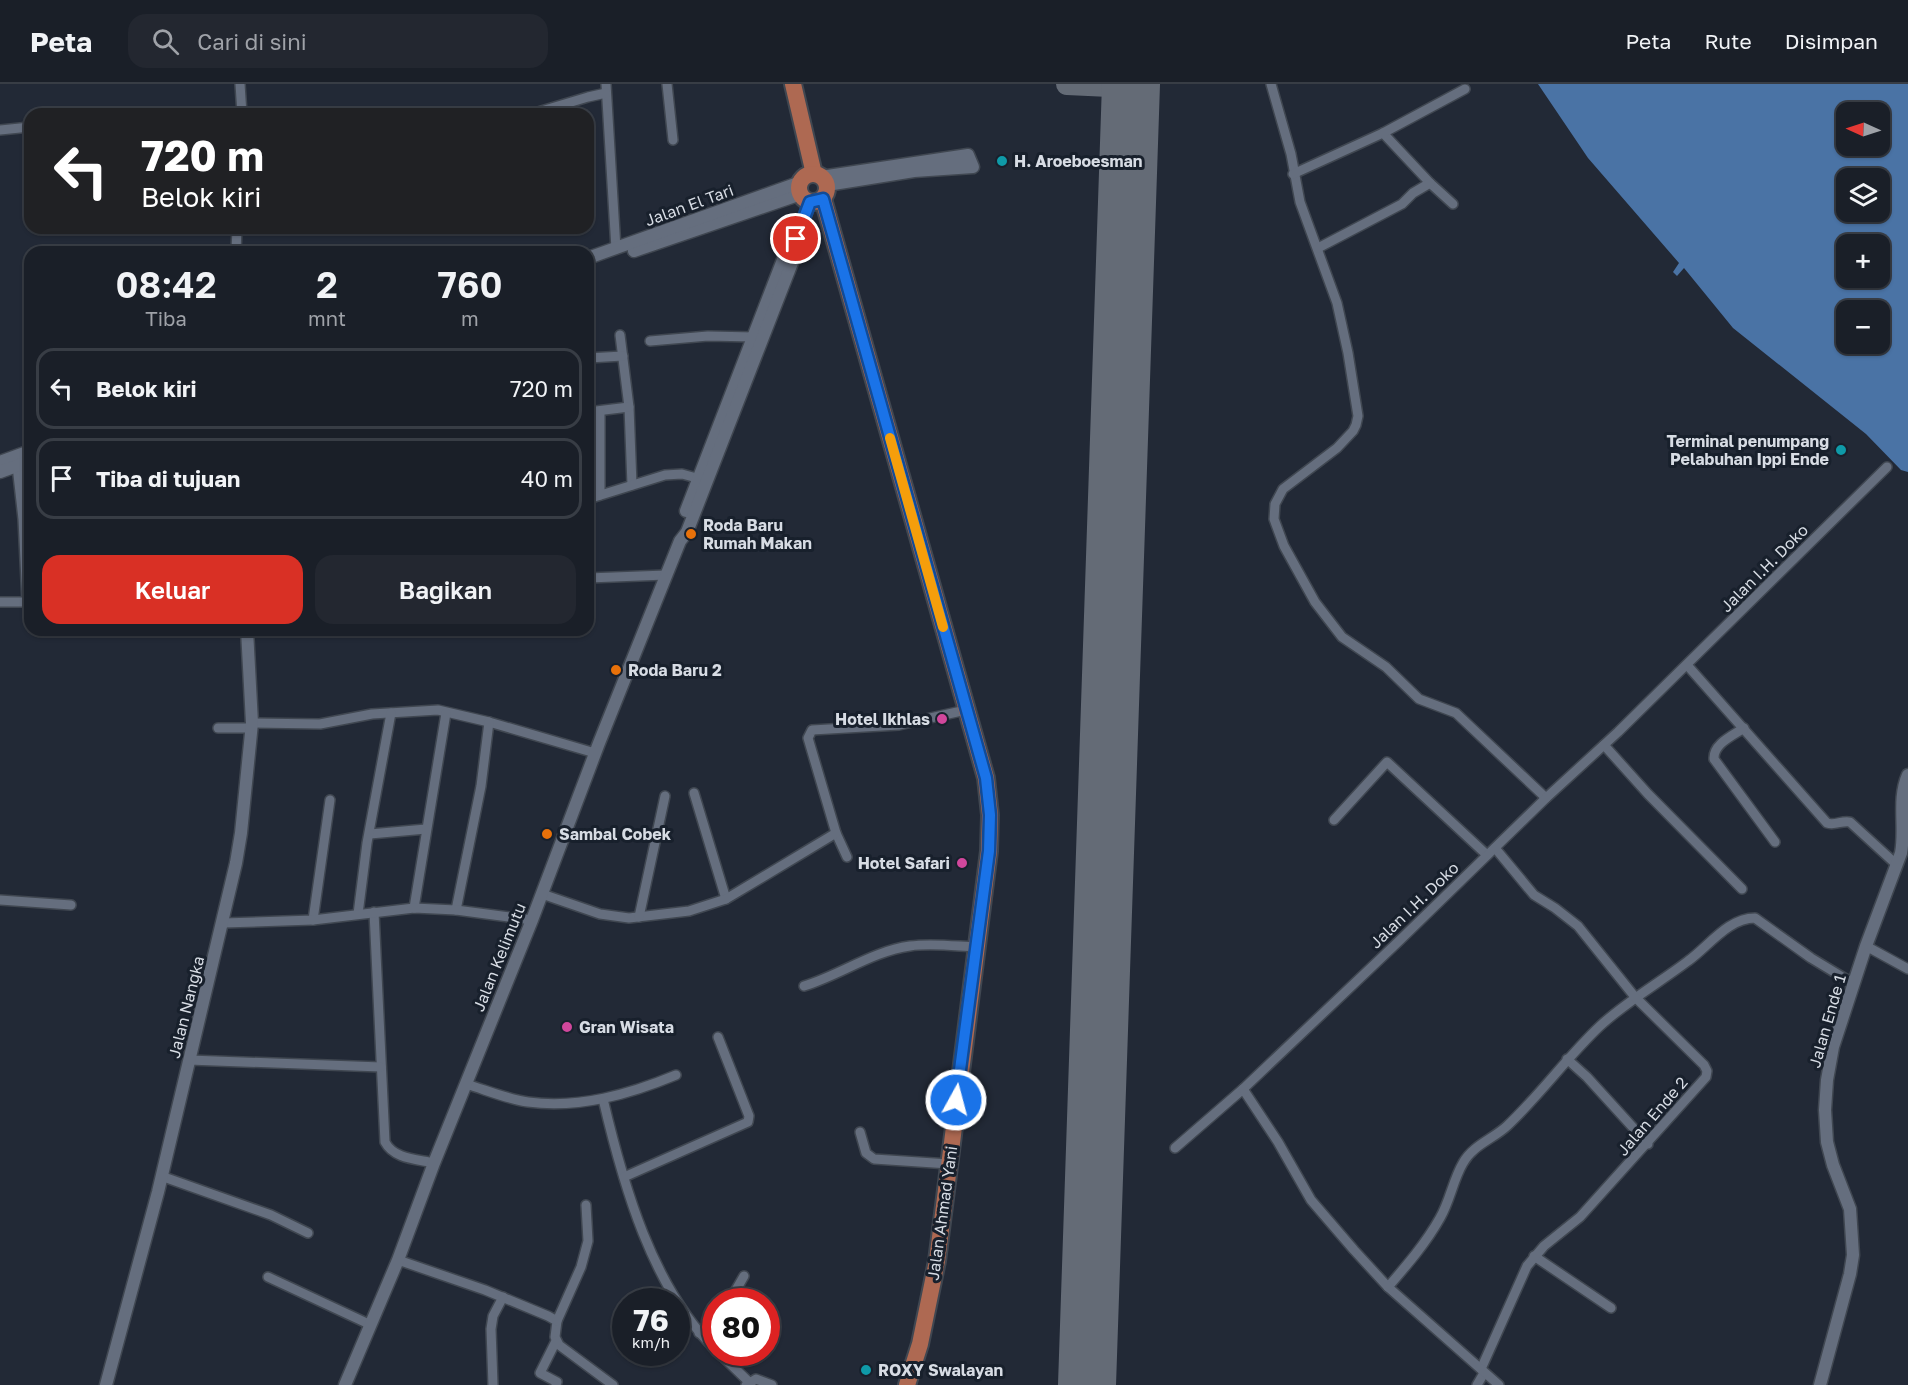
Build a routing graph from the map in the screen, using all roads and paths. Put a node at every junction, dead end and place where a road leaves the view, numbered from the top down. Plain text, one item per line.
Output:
1 (240, 84) edge
2 (666, 84) edge
3 (793, 84) edge
4 (1271, 84) edge
5 (606, 89) edge
6 (1465, 89) dead end
7 (242, 108) edge
8 (551, 108) edge
9 (24, 128) edge
10 (0, 130) edge
11 (1383, 133) junction
12 (673, 140) dead end
13 (971, 161) dead end
14 (1293, 174) junction
15 (1430, 183) junction
16 (814, 188) junction
17 (1452, 204) dead end
18 (793, 247) junction
19 (1318, 248) junction
20 (616, 249) junction
21 (594, 256) edge
22 (594, 265) edge
23 (620, 335) dead end
24 (754, 337) junction
25 (650, 341) dead end
26 (623, 356) junction
27 (594, 358) edge
28 (629, 407) junction
29 (600, 411) junction
30 (594, 412) edge
31 (24, 454) edge
32 (0, 462) edge
33 (24, 463) edge
34 (17, 466) junction
35 (1887, 467) dead end
36 (0, 472) edge
37 (703, 480) junction
38 (632, 485) junction
39 (600, 495) junction
40 (594, 497) edge
41 (24, 533) edge
42 (666, 574) junction
43 (594, 578) edge
44 (0, 602) edge
45 (24, 602) edge
46 (247, 636) edge
47 (1687, 665) junction
48 (966, 710) junction
49 (391, 713) junction
50 (446, 713) junction
51 (489, 722) junction
52 (252, 726) junction
53 (218, 728) dead end
54 (1744, 728) junction
55 (1604, 745) junction
56 (596, 753) junction
57 (1908, 775) edge
58 (694, 793) dead end
59 (665, 796) dead end
60 (1546, 798) junction
61 (330, 800) dead end
62 (1334, 820) dead end
63 (426, 829) junction
64 (836, 833) junction
65 (370, 834) junction
66 (1775, 842) dead end
67 (1491, 851) junction
68 (847, 857) dead end
69 (1897, 865) junction
70 (1742, 890) dead end
71 (542, 894) junction
72 (726, 899) junction
73 (0, 900) edge
74 (71, 905) dead end
75 (414, 908) junction
76 (456, 910) junction
77 (374, 912) junction
78 (358, 914) junction
79 (639, 917) junction
80 (314, 920) junction
81 (532, 920) junction
82 (223, 923) junction
83 (1866, 946) junction
84 (976, 947) junction
85 (1908, 969) edge
86 (1854, 984) junction
87 (804, 986) dead end
88 (1635, 997) junction
89 (718, 1037) dead end
90 (1567, 1059) junction
91 (189, 1060) junction
92 (381, 1067) junction
93 (676, 1075) dead end
94 (466, 1084) junction
95 (1243, 1089) junction
96 (603, 1099) junction
97 (860, 1132) dead end
98 (1648, 1144) junction
99 (1175, 1148) dead end
100 (434, 1163) junction
101 (949, 1164) junction
102 (161, 1176) junction
103 (624, 1177) junction
104 (586, 1205) dead end
105 (308, 1233) dead end
106 (1534, 1256) junction
107 (398, 1260) junction
108 (744, 1276) dead end
109 (268, 1277) dead end
110 (1388, 1287) junction
111 (737, 1288) edge
112 (503, 1298) junction
113 (1611, 1308) dead end
114 (558, 1321) junction
115 (371, 1325) junction
116 (702, 1331) edge
117 (699, 1334) junction
118 (702, 1337) edge
119 (556, 1341) junction
120 (732, 1366) edge
121 (1483, 1371) junction
122 (748, 1383) edge
123 (106, 1385) edge
124 (345, 1385) edge
125 (494, 1385) edge
126 (556, 1385) edge
127 (613, 1385) edge
128 (772, 1385) edge
129 (907, 1385) edge
130 (1478, 1385) edge
131 (1498, 1385) edge
132 (1820, 1385) edge

1 - 7 street
2 - 12 street
3 - 16 highway, Jalan Ahmad Yani
4 - 14 street
5 - 8 street
5 - 20 street
6 - 11 street
9 - 10 street
11 - 14 street
11 - 15 street
13 - 16 street
14 - 19 street
15 - 17 street
15 - 19 street
16 - 18 street
16 - 20 street, Jalan El Tari
16 - 22 street, Jalan El Tari
16 - 48 highway, Jalan Ahmad Yani
18 - 24 street
18 - 37 street
19 - 60 street
20 - 21 street, Jalan El Tari
23 - 26 street
24 - 25 street
24 - 37 street
26 - 27 street
26 - 28 street
28 - 29 street
28 - 38 street
29 - 30 street
29 - 39 street
31 - 32 street
33 - 34 street
34 - 36 street
34 - 41 street
35 - 47 street, Jalan I.H. Doko
37 - 38 street
37 - 42 street, Jalan Kelimutu
38 - 39 street
39 - 40 street
42 - 43 street
42 - 56 street, Jalan Kelimutu
44 - 45 street
46 - 52 street, Jalan Nangka
47 - 54 street
47 - 55 street, Jalan I.H. Doko
48 - 64 street
48 - 84 highway, Jalan Ahmad Yani
49 - 50 street
49 - 52 street
49 - 65 street
50 - 51 street
50 - 63 street
51 - 56 street
51 - 76 street
52 - 53 street
52 - 82 street, Jalan Nangka
54 - 66 street
54 - 69 street
55 - 60 street, Jalan I.H. Doko
55 - 70 street
56 - 71 street, Jalan Kelimutu
57 - 69 street, Jalan Ende 1
58 - 72 street
59 - 79 street
60 - 67 street, Jalan I.H. Doko
61 - 80 street
62 - 67 street, Jalan Ende 2
63 - 65 street
63 - 75 street
64 - 68 street
64 - 72 street
65 - 78 street
67 - 88 street, Jalan Ende 2
67 - 95 street, Jalan I.H. Doko
69 - 83 street, Jalan Ende 1
71 - 79 street
71 - 81 street, Jalan Kelimutu
72 - 79 street
73 - 74 street
75 - 76 street
75 - 77 street
76 - 81 street
77 - 78 street
77 - 92 street
78 - 80 street
80 - 82 street
81 - 94 street, Jalan Kelimutu
82 - 91 street, Jalan Nangka
83 - 85 street
83 - 86 street, Jalan Ende 1
84 - 87 street
84 - 101 highway, Jalan Ahmad Yani
86 - 88 street
86 - 132 street, Jalan Ende 1
88 - 90 street
88 - 98 street, Jalan Ende 2
89 - 103 street
90 - 98 street
90 - 110 street
91 - 92 street
91 - 102 street, Jalan Nangka
92 - 100 street
93 - 96 street
94 - 96 street
94 - 100 street, Jalan Kelimutu
95 - 99 street, Jalan I.H. Doko
95 - 110 street
96 - 103 street
97 - 101 street
98 - 106 street, Jalan Ende 2
100 - 107 street, Jalan Kelimutu
101 - 129 highway, Jalan Ahmad Yani
102 - 105 street
102 - 123 street, Jalan Nangka
103 - 117 street
104 - 114 street
106 - 113 street
106 - 121 street, Jalan Ende 2
107 - 112 street
107 - 115 street, Jalan Kelimutu
108 - 111 street
109 - 115 street
110 - 121 street
112 - 114 street
112 - 125 street
114 - 119 street
115 - 124 street, Jalan Kelimutu
116 - 117 street
117 - 118 street
119 - 126 street
119 - 127 street
120 - 122 street
121 - 130 street, Jalan Ende 2
121 - 131 street
122 - 128 street

